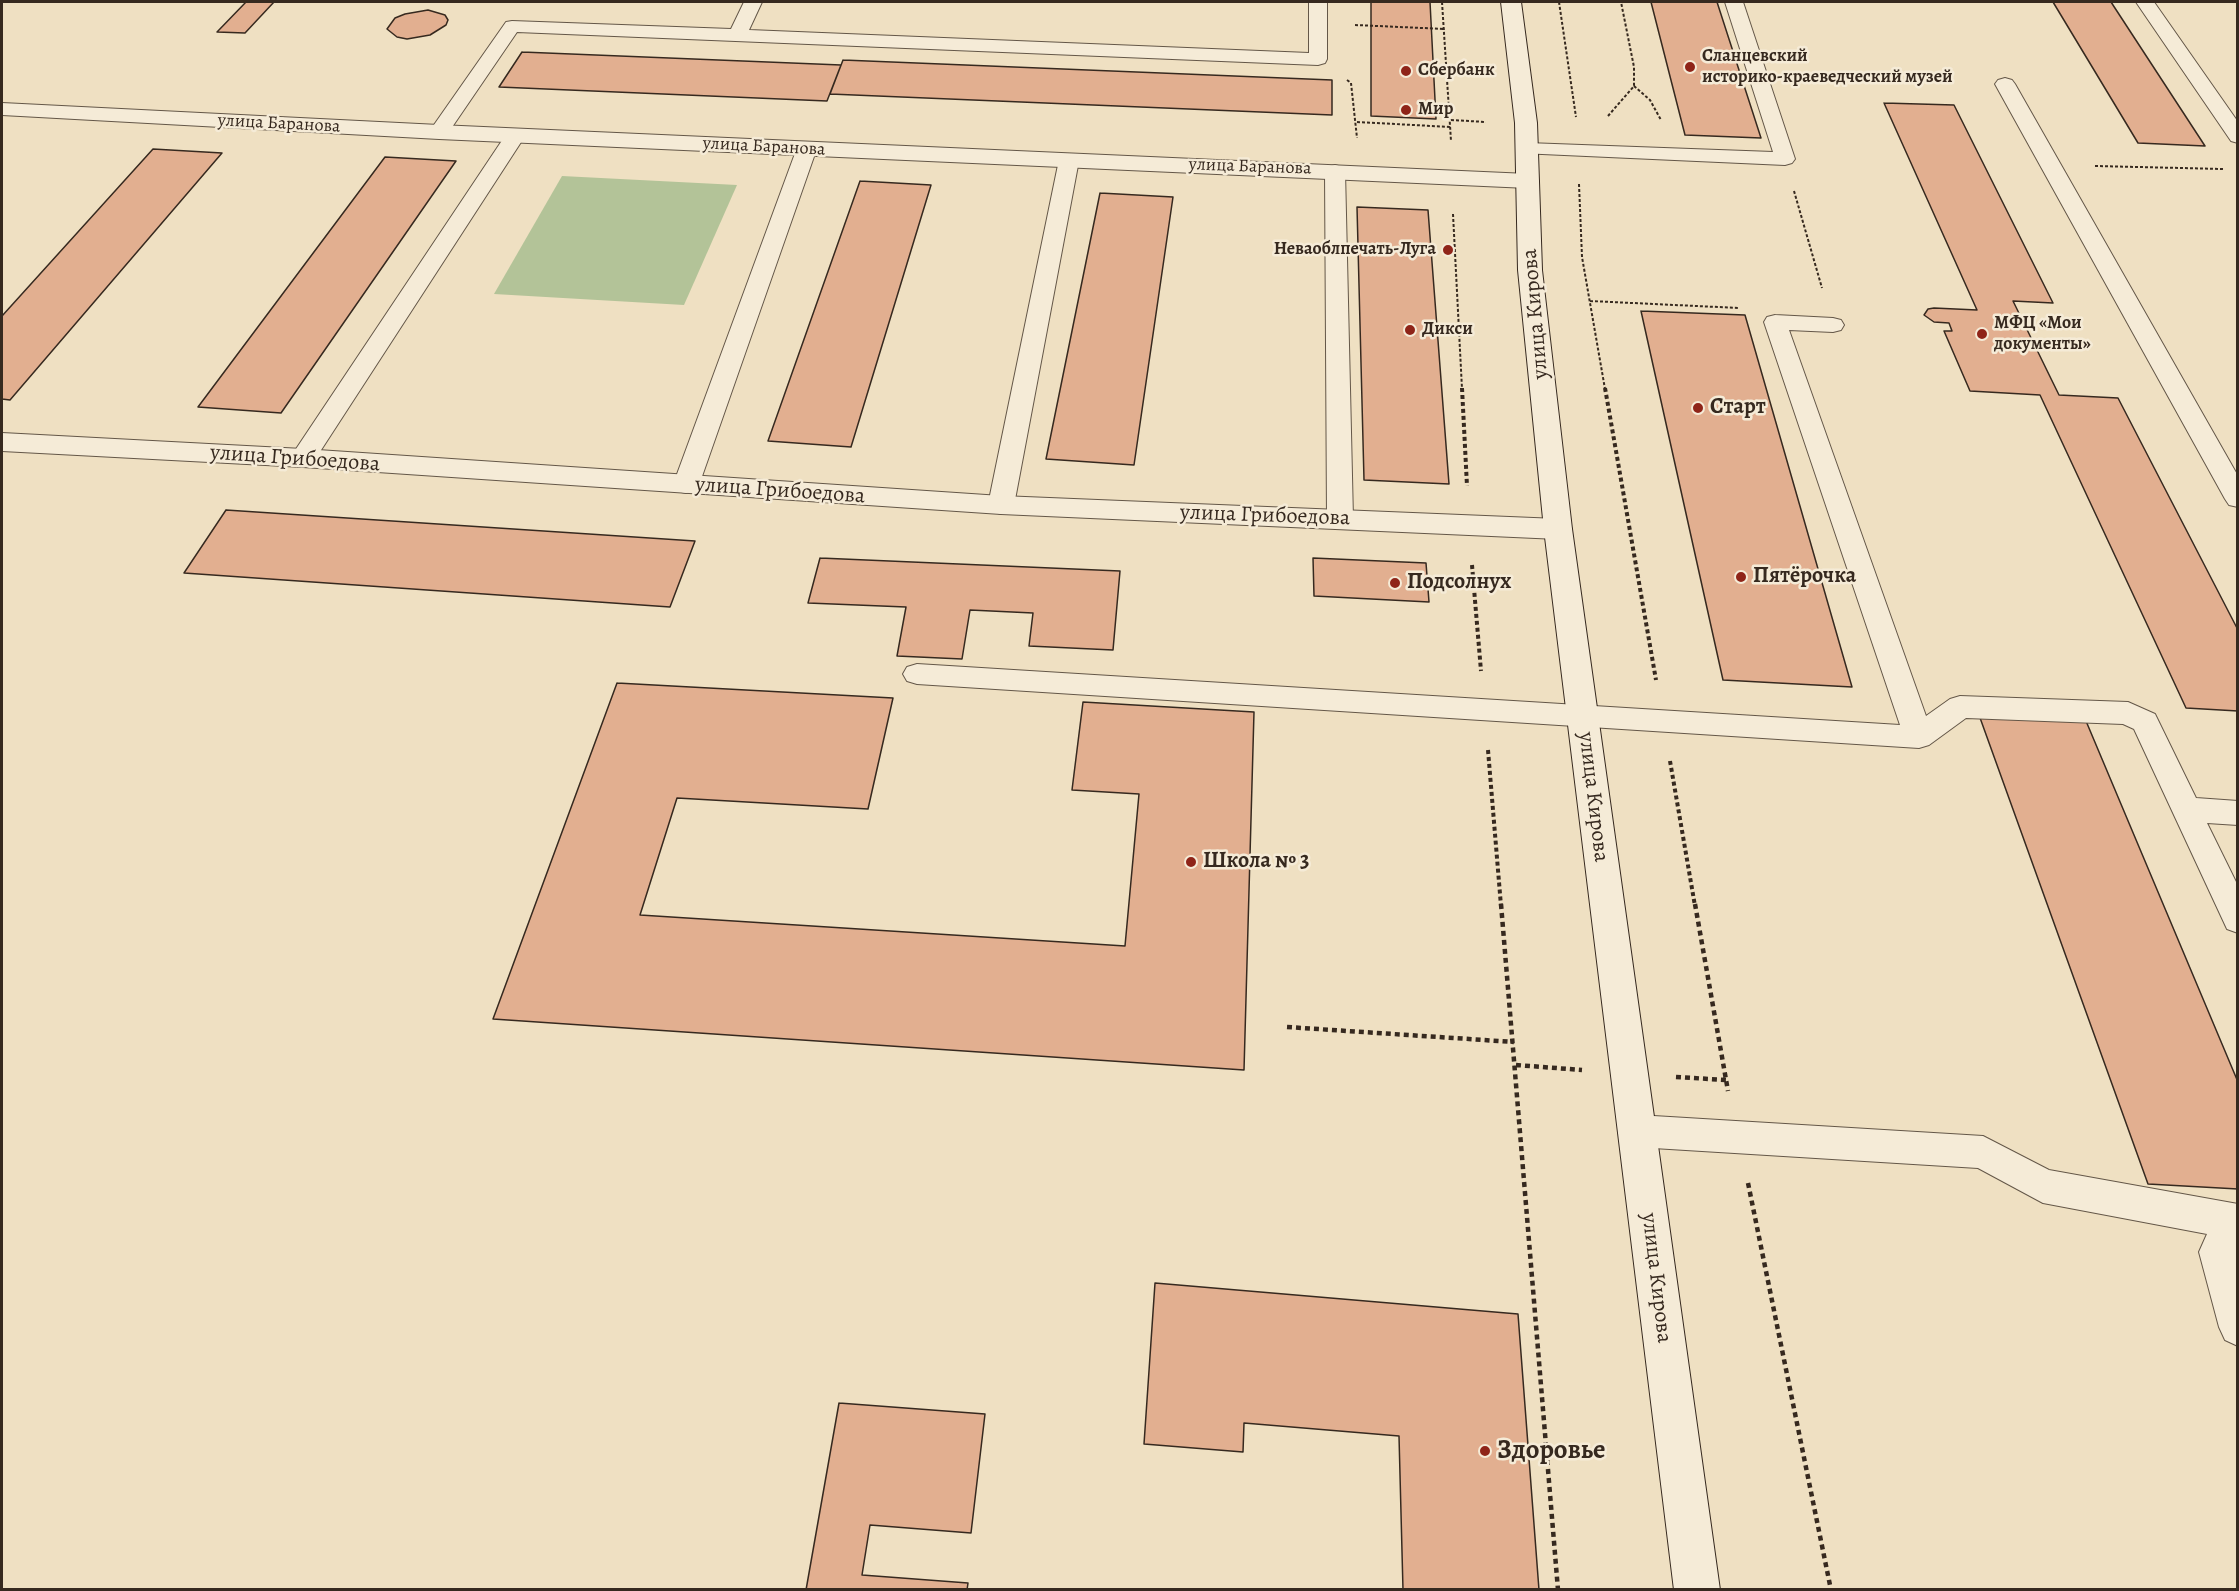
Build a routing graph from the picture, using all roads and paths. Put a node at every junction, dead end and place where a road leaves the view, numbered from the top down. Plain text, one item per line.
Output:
1 (753, 2) edge
2 (1318, 2) edge
3 (1442, 2) edge
4 (1511, 2) edge
5 (1559, 2) edge
6 (1621, 2) edge
7 (1734, 2) edge
8 (2145, 2) edge
9 (1318, 24) junction
10 (1444, 29) junction
11 (737, 35) junction
12 (1318, 59) junction
13 (2005, 84) dead end
14 (2, 109) edge
15 (1357, 122) junction
16 (1577, 125) junction
17 (1451, 127) junction
18 (439, 132) junction
19 (515, 136) junction
20 (2238, 137) edge
21 (807, 148) junction
22 (1578, 151) junction
23 (1785, 159) junction
24 (1069, 160) junction
25 (2050, 164) junction
26 (1527, 165) junction
27 (2226, 170) dead end
28 (1346, 172) junction
29 (1452, 177) junction
30 (1590, 301) junction
31 (1775, 322) junction
32 (1833, 325) joint
33 (2, 442) edge
34 (303, 458) junction
35 (686, 486) junction
36 (2238, 499) edge
37 (1001, 506) junction
38 (1340, 519) junction
39 (1469, 525) junction
40 (1558, 529) junction
41 (917, 674) dead end
42 (1485, 709) junction
43 (1582, 715) junction
44 (1663, 720) junction
45 (1919, 738) junction
46 (2187, 809) junction
47 (2238, 813) edge
48 (2238, 920) edge
49 (1287, 1027) dead end
50 (1514, 1042) junction
51 (1637, 1131) junction
52 (1738, 1135) junction
53 (2235, 1221) edge
54 (2238, 1327) edge
55 (1558, 1590) edge
56 (1697, 1590) edge
57 (1831, 1590) edge

1 - 11 lane
2 - 9 lane
3 - 10 path
4 - 26 street, улица Кирова
5 - 16 path
6 - 16 path
7 - 23 lane
8 - 20 lane
9 - 10 path
9 - 12 lane
10 - 17 path
11 - 12 lane
11 - 18 lane
12 - 15 path
13 - 25 lane
14 - 18 street, улица Баранова
15 - 17 path
15 - 28 path
16 - 22 path
17 - 29 path
18 - 19 street, улица Баранова
19 - 21 street, улица Баранова
19 - 34 lane
21 - 24 street, улица Баранова
21 - 35 lane
22 - 23 lane
22 - 26 lane
22 - 30 path
23 - 32 path
24 - 28 street, улица Баранова
24 - 37 lane
25 - 27 path
25 - 36 lane
26 - 29 street, улица Баранова
26 - 40 street, улица Кирова
28 - 29 street, улица Баранова
28 - 38 lane
29 - 39 path
30 - 31 path
30 - 44 path
31 - 32 lane
31 - 45 lane
33 - 34 street, улица Грибоедова
34 - 35 street, улица Грибоедова
35 - 37 street, улица Грибоедова
37 - 38 street, улица Грибоедова
38 - 39 street, улица Грибоедова
39 - 40 street, улица Грибоедова
39 - 42 path
40 - 43 street, улица Кирова
41 - 42 lane
42 - 43 lane
42 - 50 path
43 - 44 lane
43 - 51 street, улица Кирова
44 - 45 lane
44 - 52 path
45 - 46 lane
46 - 47 lane
46 - 48 lane
49 - 50 path
50 - 55 path
51 - 52 lane
51 - 56 street, улица Кирова
52 - 53 lane
52 - 57 path
53 - 54 lane

